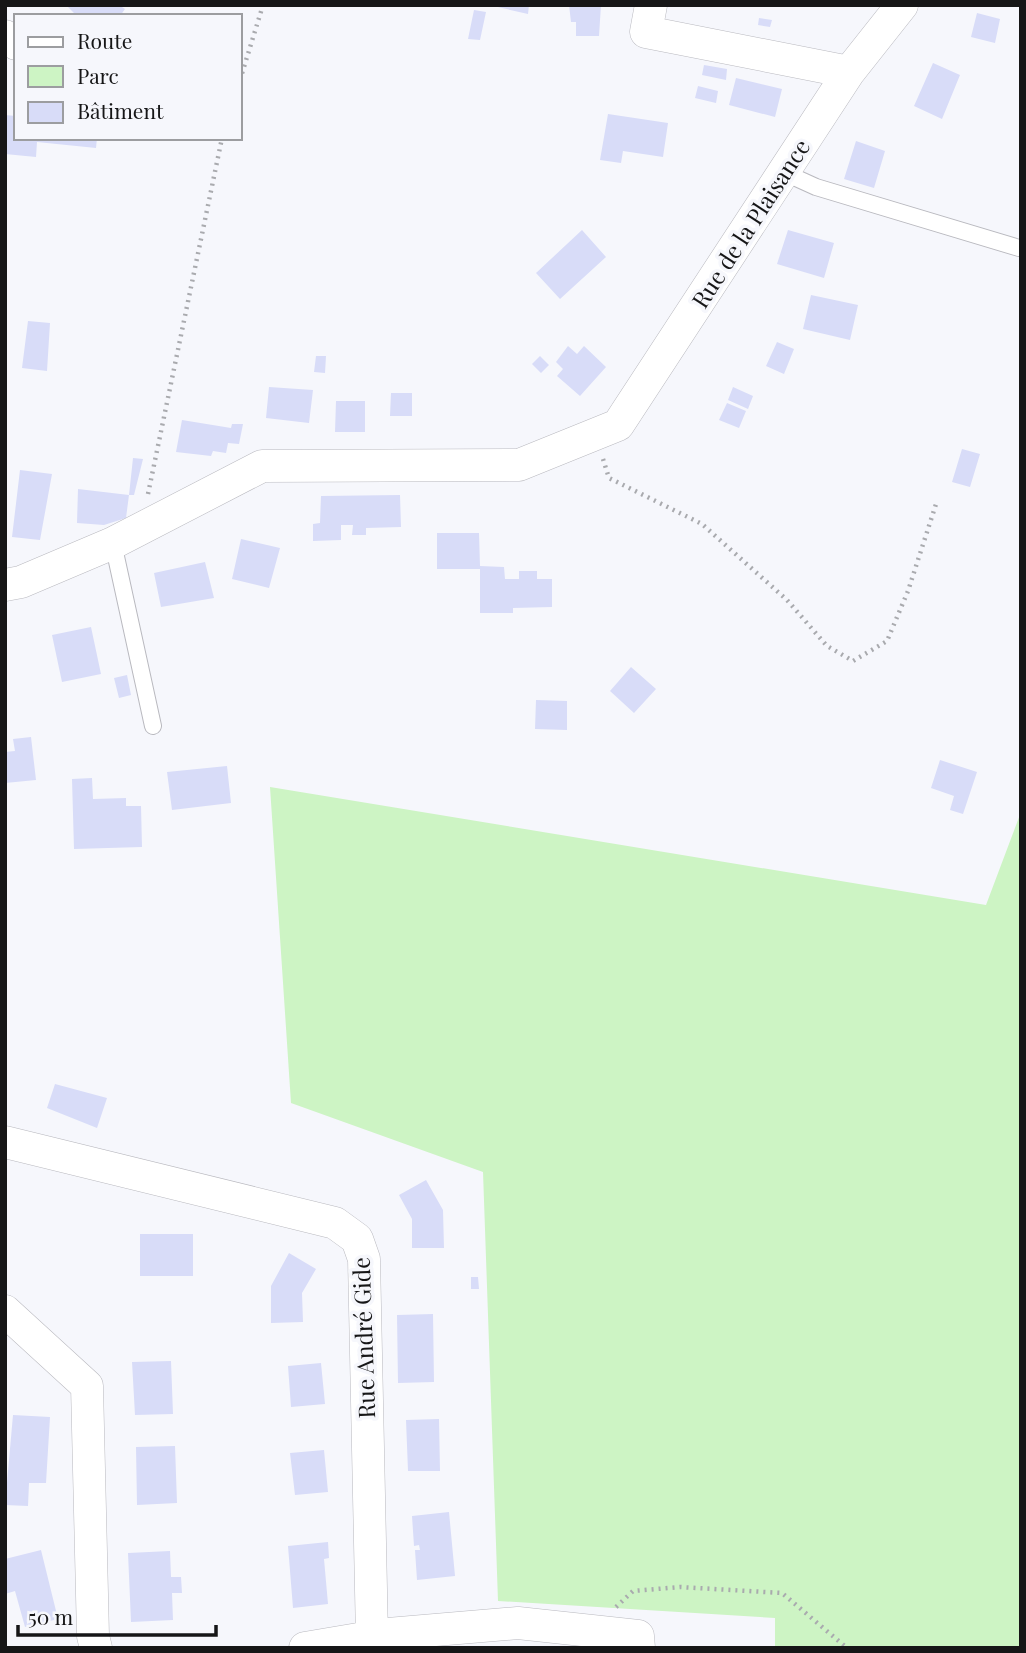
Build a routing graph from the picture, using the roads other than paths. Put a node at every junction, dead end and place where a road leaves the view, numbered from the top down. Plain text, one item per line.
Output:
1 (650, 5) edge
2 (902, 5) edge
3 (849, 72) junction
4 (783, 172) junction
5 (1019, 248) edge
6 (127, 536) junction
7 (5, 585) edge
8 (153, 726) dead end
9 (5, 1142) edge
10 (5, 1311) edge
11 (630, 1639) edge
12 (383, 1640) edge
13 (96, 1648) edge
14 (304, 1648) edge

1 - 3 street
2 - 3 street, Rue de la Plaisance
3 - 4 street, Rue de la Plaisance
4 - 5 lane
4 - 6 street, Rue de la Plaisance
6 - 7 street, Rue de la Plaisance
6 - 8 lane
9 - 12 street, Rue André Gide
10 - 13 street
11 - 12 street
12 - 14 street

